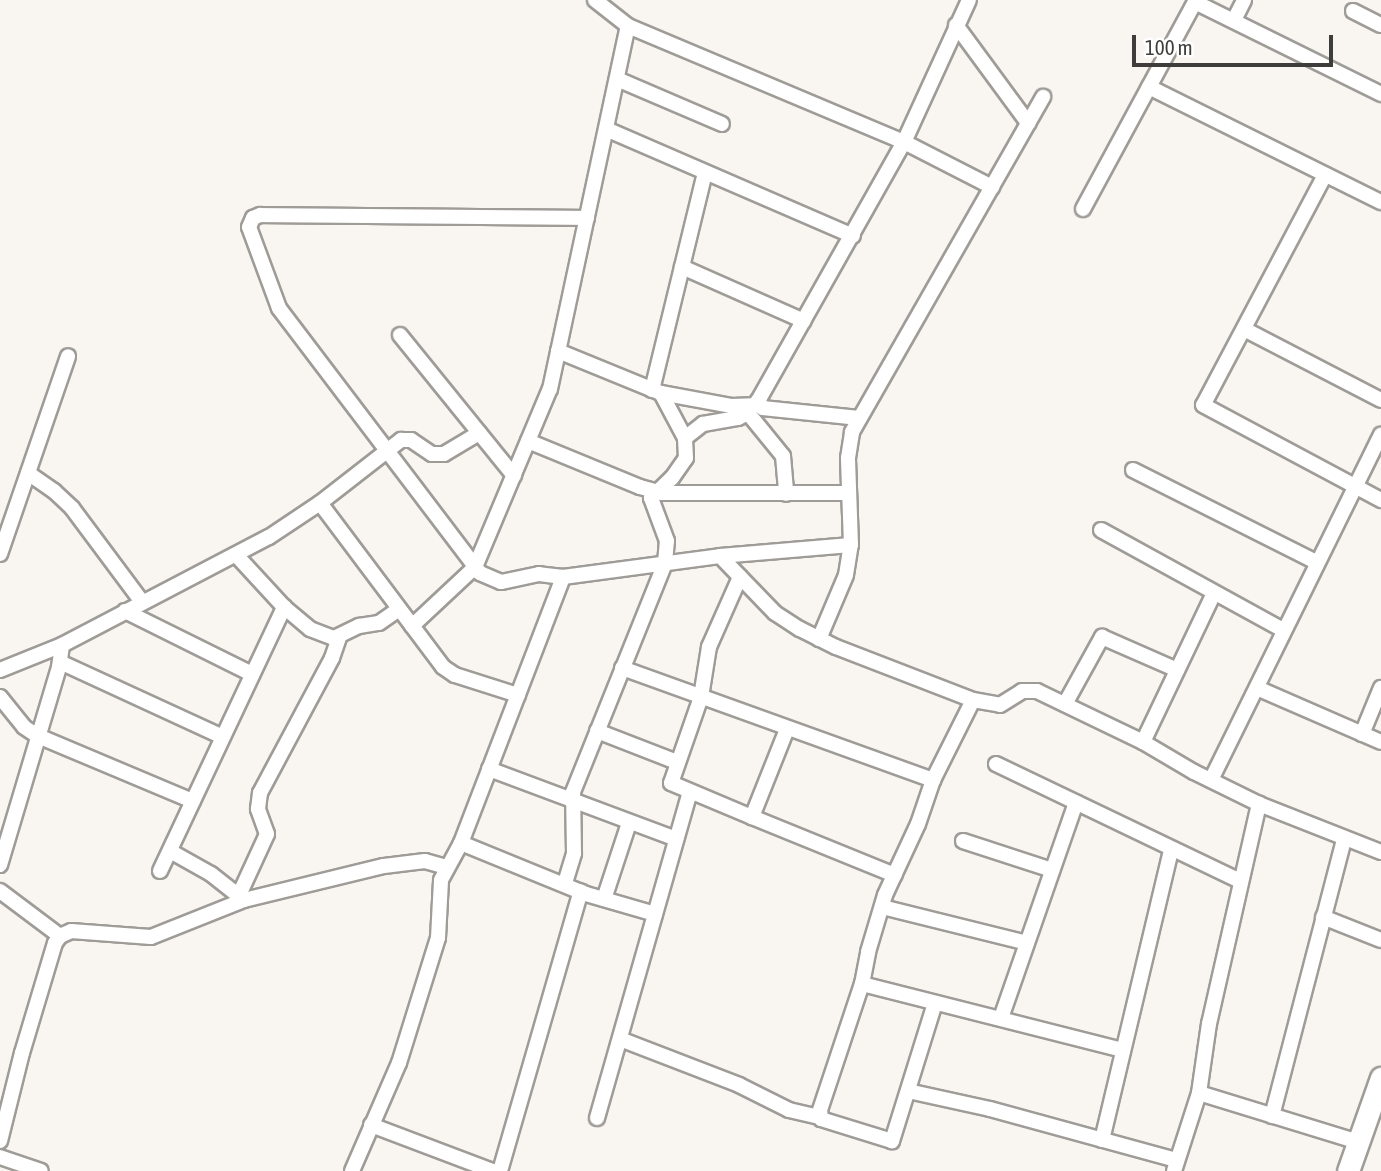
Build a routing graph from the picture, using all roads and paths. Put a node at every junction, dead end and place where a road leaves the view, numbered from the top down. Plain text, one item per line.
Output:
1 (595, 0) edge
2 (969, 0) edge
3 (1244, 0) edge
4 (1353, 11) dead end
5 (1234, 20) junction
6 (956, 25) junction
7 (1381, 25) edge
8 (628, 26) junction
9 (617, 79) junction
10 (1149, 87) junction
11 (1381, 94) edge
12 (1043, 97) dead end
13 (1028, 123) junction
14 (722, 124) dead end
15 (606, 129) junction
16 (904, 142) junction
17 (705, 172) junction
18 (1325, 175) junction
19 (992, 187) junction
20 (1381, 202) edge
21 (1083, 209) dead end
22 (587, 218) junction
23 (853, 236) junction
24 (682, 267) junction
25 (804, 321) junction
26 (1244, 329) junction
27 (400, 335) dead end
28 (558, 351) junction
29 (68, 356) dead end
30 (657, 391) junction
31 (1381, 400) edge
32 (753, 409) junction
33 (859, 418) junction
34 (479, 433) junction
35 (1381, 435) edge
36 (685, 438) junction
37 (528, 442) junction
38 (387, 451) junction
39 (1133, 470) dead end
40 (28, 472) junction
41 (514, 476) junction
42 (1356, 487) junction
43 (654, 492) junction
44 (786, 494) junction
45 (849, 494) junction
46 (1381, 500) edge
47 (320, 503) junction
48 (1101, 530) dead end
49 (851, 545) junction
50 (0, 554) edge
51 (236, 555) junction
52 (720, 556) junction
53 (1316, 562) junction
54 (666, 564) junction
55 (475, 567) junction
56 (563, 577) junction
57 (740, 577) junction
58 (1214, 593) junction
59 (142, 601) junction
60 (284, 607) junction
61 (399, 609) junction
62 (125, 611) junction
63 (412, 626) junction
64 (1283, 630) junction
65 (339, 638) junction
66 (819, 639) junction
67 (62, 645) junction
68 (60, 662) junction
69 (622, 668) junction
70 (0, 670) edge
71 (1177, 670) junction
72 (252, 674) junction
73 (1257, 688) junction
74 (1381, 688) edge
75 (518, 695) junction
76 (0, 697) edge
77 (701, 697) junction
78 (973, 700) junction
79 (1065, 704) junction
80 (787, 729) junction
81 (597, 731) junction
82 (1363, 734) junction
83 (38, 736) junction
84 (223, 737) junction
85 (1143, 742) junction
86 (1381, 742) edge
87 (677, 762) junction
88 (996, 764) dead end
89 (489, 769) junction
90 (933, 780) junction
91 (1211, 780) junction
92 (690, 792) junction
93 (193, 801) junction
94 (571, 802) junction
95 (1076, 803) junction
96 (1259, 804) junction
97 (752, 817) junction
98 (629, 823) junction
99 (676, 839) junction
100 (1344, 840) junction
101 (963, 841) dead end
102 (461, 843) junction
103 (1171, 850) junction
104 (170, 851) junction
105 (1381, 852) edge
106 (0, 865) edge
107 (446, 867) junction
108 (1052, 870) junction
109 (160, 871) dead end
110 (895, 875) junction
111 (1240, 881) junction
112 (565, 883) junction
113 (0, 891) edge
114 (581, 891) junction
115 (241, 897) junction
116 (604, 899) junction
117 (881, 907) junction
118 (655, 914) junction
119 (1323, 917) junction
120 (60, 936) junction
121 (1381, 940) edge
122 (1027, 943) junction
123 (862, 985) junction
124 (935, 1003) junction
125 (1001, 1018) junction
126 (620, 1039) junction
127 (1123, 1050) junction
128 (1381, 1078) edge
129 (908, 1091) junction
130 (1199, 1093) junction
131 (1272, 1116) junction
132 (819, 1117) junction
133 (597, 1118) dead end
134 (371, 1125) junction
135 (1102, 1140) junction
136 (0, 1141) edge
137 (1358, 1142) junction
138 (0, 1157) edge
139 (1175, 1166) edge
140 (41, 1171) edge
141 (352, 1171) edge
142 (493, 1171) edge
143 (500, 1171) edge
144 (1348, 1171) edge

1 - 8 street
2 - 6 street
3 - 5 street
4 - 7 street
5 - 10 street
5 - 11 street
6 - 13 street
6 - 16 street
8 - 9 street
8 - 16 street
9 - 14 street
9 - 15 street
10 - 18 street
10 - 21 street
12 - 13 street
13 - 19 street
15 - 17 street
15 - 22 street
16 - 19 street
16 - 23 street
17 - 23 street
17 - 24 street
18 - 20 street
18 - 26 street
19 - 33 street
22 - 28 street
22 - 38 street
23 - 25 street
24 - 25 street
24 - 30 street
25 - 32 street
26 - 31 street
26 - 42 street
27 - 34 street
28 - 30 street
28 - 37 street
29 - 40 street
30 - 32 street
30 - 36 street
32 - 33 street
32 - 36 street
32 - 44 street
33 - 45 street
34 - 38 street
34 - 41 street
35 - 42 street
36 - 43 street
37 - 41 street
37 - 43 street
38 - 47 street
38 - 55 street
39 - 53 street
40 - 50 street
40 - 59 street
41 - 55 street
42 - 46 street
42 - 53 street
43 - 44 street
43 - 54 street
44 - 45 street
45 - 49 street
47 - 51 street
47 - 61 street
48 - 58 street
49 - 52 street
49 - 66 street
51 - 59 street
51 - 60 street
52 - 54 street
52 - 57 street
53 - 64 street
54 - 56 street
54 - 69 street
55 - 56 street
55 - 63 street
56 - 75 street
57 - 66 street
57 - 77 street
58 - 64 street
58 - 71 street
59 - 62 street
60 - 65 street
60 - 72 street
61 - 63 street
61 - 65 street
62 - 67 street
62 - 72 street
63 - 75 street
64 - 73 street
65 - 115 street
66 - 78 street
67 - 68 street
67 - 70 street
68 - 83 street
68 - 84 street
69 - 77 street
69 - 81 street
71 - 79 street
71 - 85 street
72 - 84 street
73 - 82 street
73 - 91 street
74 - 82 street
75 - 89 street
76 - 83 street
77 - 80 street
77 - 87 street
78 - 79 street
78 - 90 street
79 - 85 street
80 - 90 street
80 - 97 street
81 - 87 street
81 - 94 street
82 - 86 street
83 - 93 street
83 - 106 street
84 - 93 street
85 - 91 street
87 - 92 street
88 - 95 street
89 - 94 street
89 - 102 street
90 - 110 street
91 - 96 street
92 - 97 street
92 - 99 street
93 - 104 street
94 - 98 street
94 - 112 street
95 - 103 street
95 - 108 street
96 - 100 street
96 - 111 street
97 - 110 street
98 - 99 street
98 - 116 street
99 - 118 street
100 - 105 street
100 - 119 street
101 - 108 street
102 - 107 street
102 - 112 street
103 - 111 street
103 - 127 street
104 - 109 street
104 - 115 street
107 - 115 street
107 - 134 street
108 - 122 street
110 - 117 street
111 - 130 street
112 - 114 street
113 - 120 street
114 - 116 street
114 - 143 street
115 - 120 street
116 - 118 street
117 - 122 street
117 - 123 street
118 - 126 street
119 - 121 street
119 - 131 street
120 - 136 street
122 - 125 street
123 - 124 street
123 - 132 street
124 - 125 street
124 - 129 street
125 - 127 street
126 - 132 street
126 - 133 street
127 - 135 street
128 - 137 street
129 - 132 street
129 - 135 street
130 - 131 street
130 - 139 street
131 - 137 street
134 - 141 street
134 - 142 street
135 - 139 street
137 - 144 street
138 - 140 street

